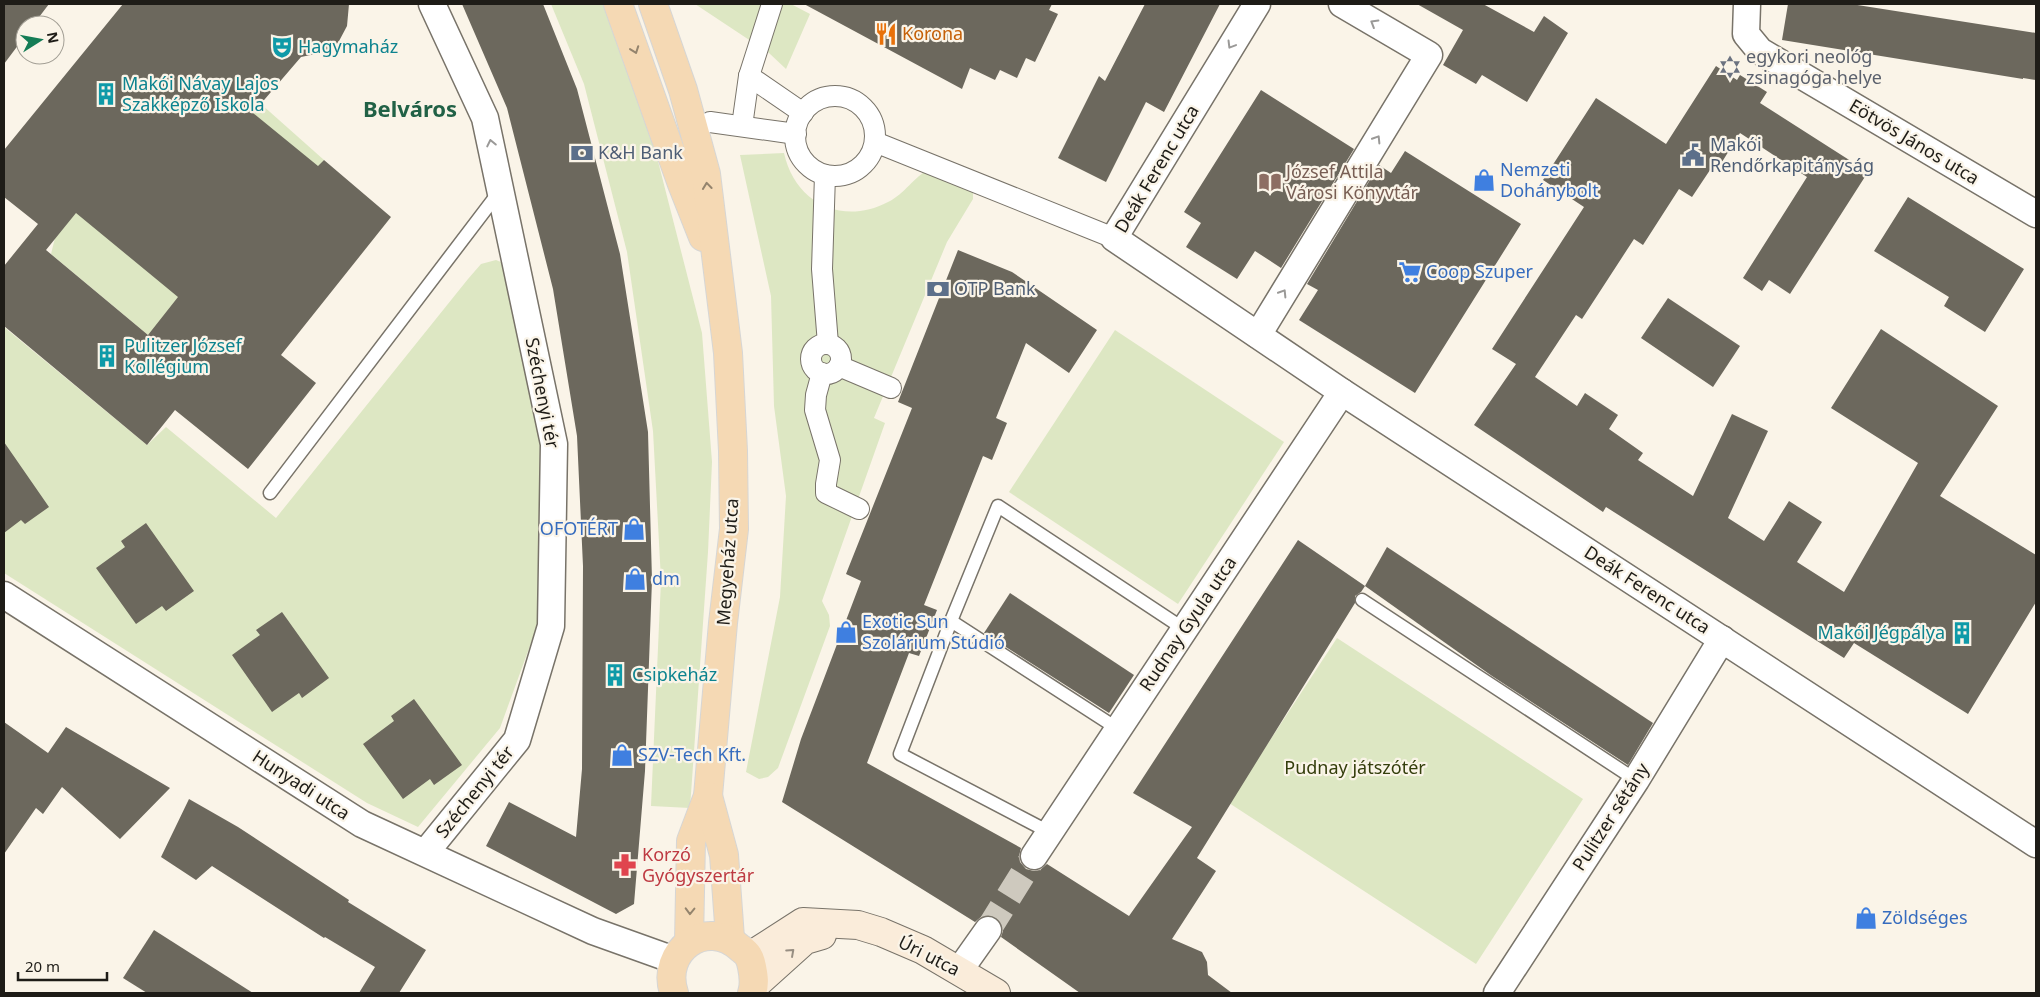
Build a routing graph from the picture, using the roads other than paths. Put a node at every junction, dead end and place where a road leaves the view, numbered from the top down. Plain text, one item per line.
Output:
1 (432, 4) edge
2 (618, 4) edge
3 (653, 4) edge
4 (772, 4) edge
5 (1257, 4) edge
6 (1342, 4) edge
7 (1747, 4) edge
8 (749, 76) junction
9 (803, 113) junction
10 (710, 122) dead end
11 (742, 126) junction
12 (796, 134) junction
13 (875, 142) junction
14 (825, 175) junction
15 (501, 190) junction
16 (2036, 214) edge
17 (1114, 238) junction
18 (716, 270) junction
19 (1258, 335) junction
20 (831, 370) junction
21 (890, 388) dead end
22 (1342, 392) junction
23 (270, 493) dead end
24 (859, 509) dead end
25 (4, 595) edge
26 (1362, 600) dead end
27 (951, 621) junction
28 (1184, 629) junction
29 (1722, 639) junction
30 (1118, 729) junction
31 (1636, 780) junction
32 (708, 796) junction
33 (1049, 832) junction
34 (2036, 844) edge
35 (426, 852) junction
36 (1034, 856) tunnel mouth
37 (858, 925) junction
38 (988, 930) tunnel mouth
39 (740, 947) junction
40 (677, 970) edge
41 (959, 971) junction
42 (754, 989) edge
43 (996, 993) edge
44 (1497, 993) edge

15 -> 1 street, Széchenyi tér
2 -> 18 main road
18 -> 3 main road
4 - 8 street
5 -> 17 street, Deák Ferenc utca
19 -> 6 street
7 - 16 street, Eötvös János utca
8 - 9 street
8 - 11 street
9 - 12 street
9 - 13 street
10 - 11 street
11 - 12 street
12 - 14 street
13 - 14 street
13 - 17 street
14 - 20 street
15 - 23 lane
15 - 35 street, Széchenyi tér
17 - 19 street, Deák Ferenc utca
18 - 32 main road, Megyeház utca
19 - 22 street, Deák Ferenc utca
20 - 21 street
20 - 24 street
22 - 28 street, Rudnay Gyula utca
22 - 29 street, Deák Ferenc utca
25 - 35 street, Hunyadi utca
26 - 31 lane
27 - 28 lane
27 - 30 lane
27 - 33 lane
28 - 30 street, Rudnay Gyula utca
29 - 31 street, Pulitzer sétány
29 - 34 street, Deák Ferenc utca
30 - 33 street, Rudnay Gyula utca
31 - 44 street, Pulitzer sétány
32 - 39 main road
32 -> 40 main road
33 - 36 street, Rudnay Gyula utca
35 - 40 street, Hunyadi utca
37 - 39 main road, Úri utca
37 - 41 main road, Úri utca
42 -> 37 main road
38 - 41 street
39 - 40 main road
39 - 42 main road
41 - 43 main road, Úri utca

